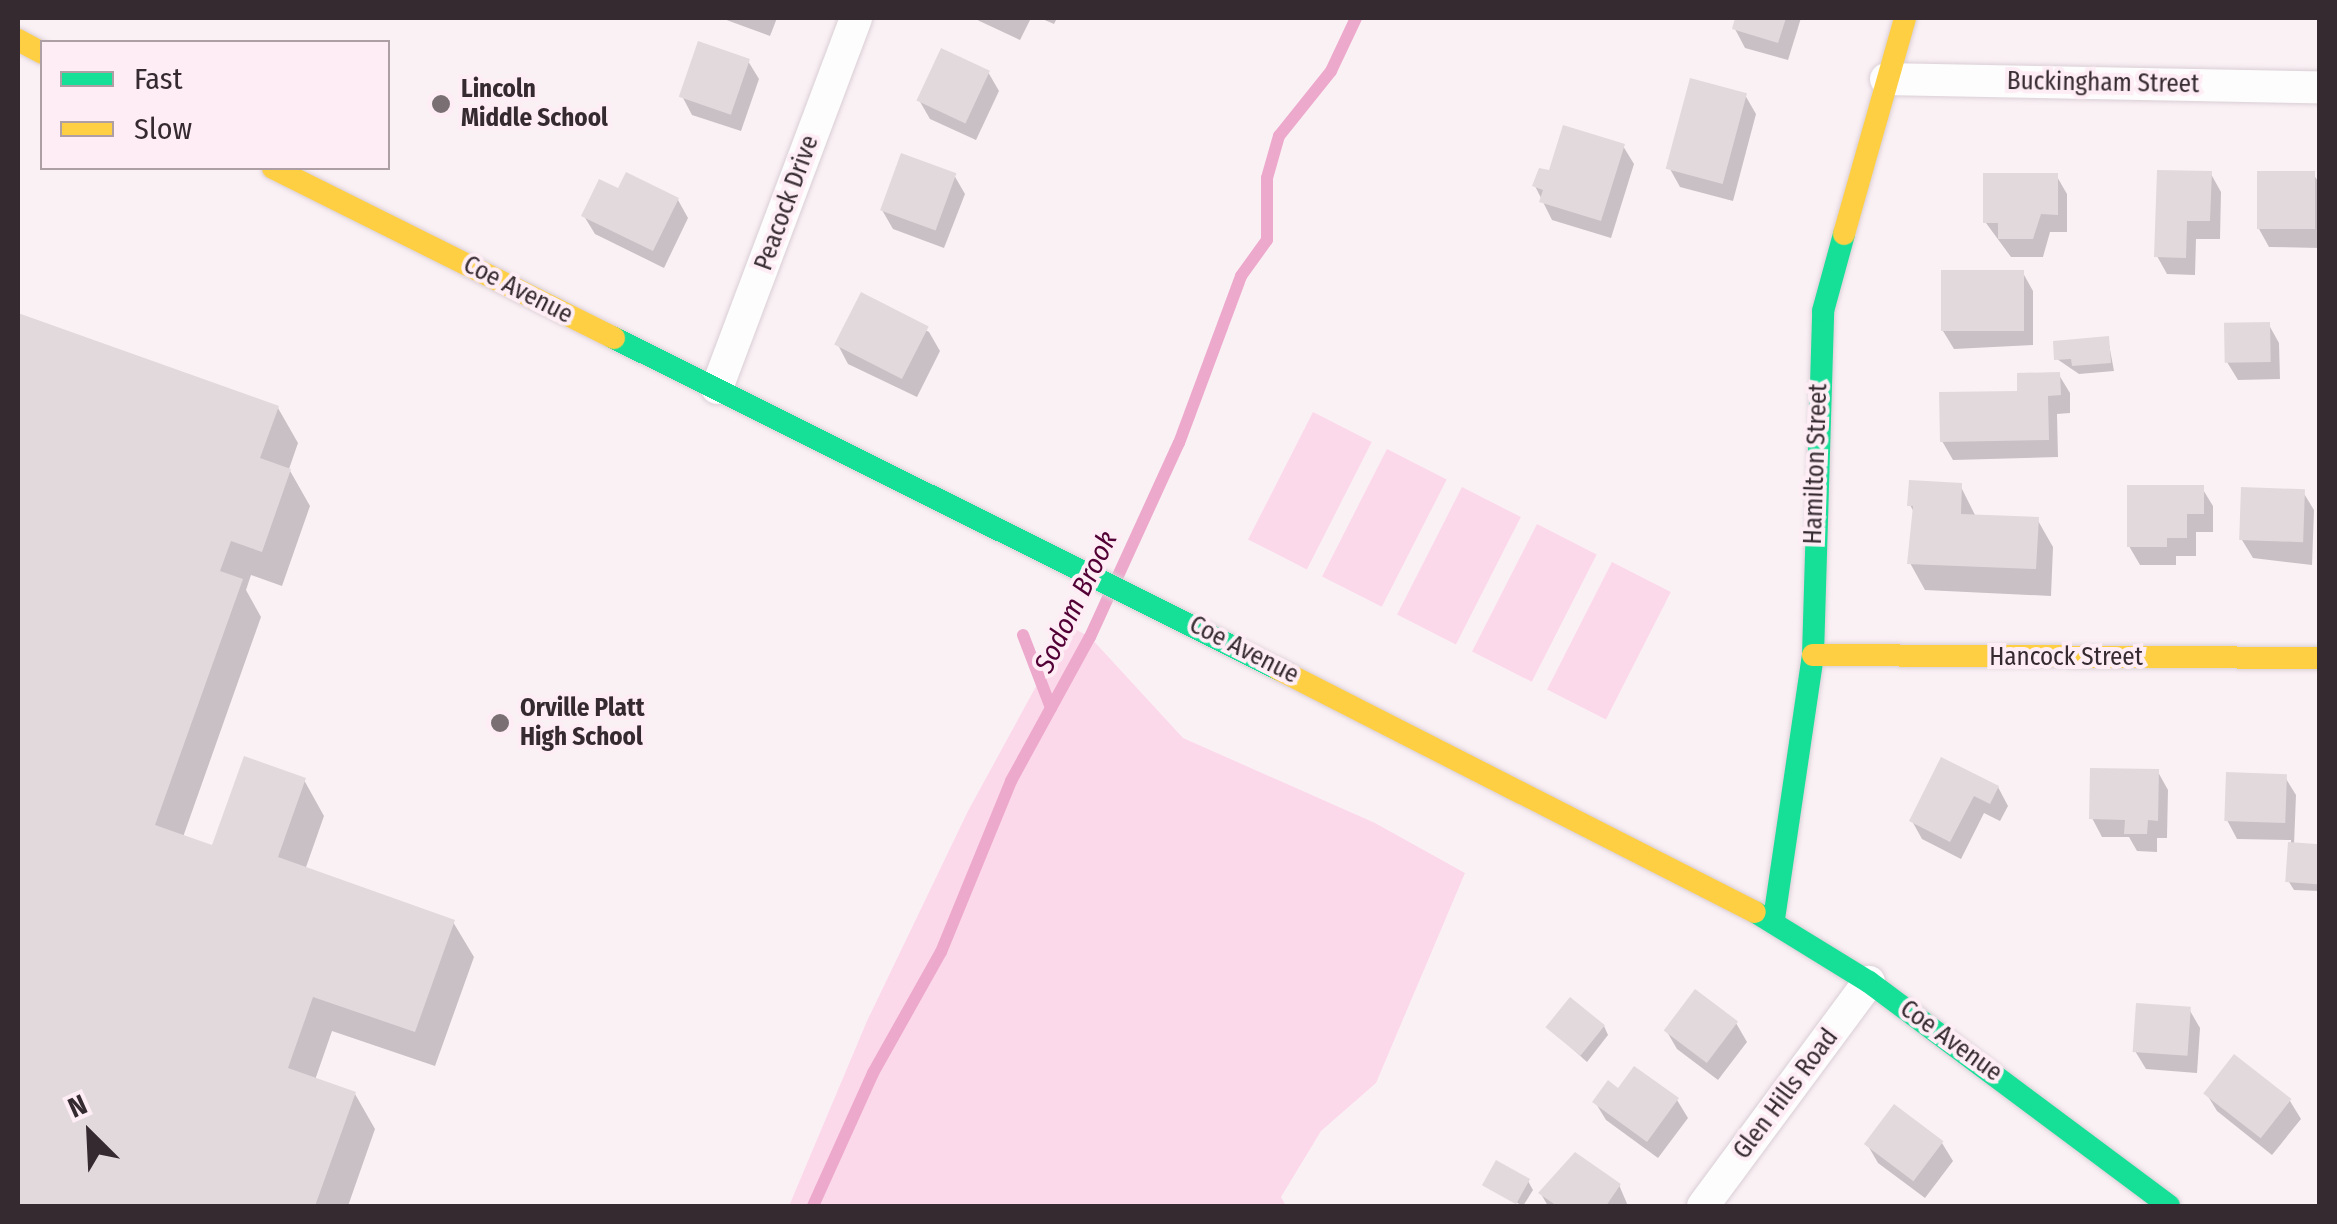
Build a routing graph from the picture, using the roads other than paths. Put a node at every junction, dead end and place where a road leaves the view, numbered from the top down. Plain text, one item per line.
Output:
1 (856, 18) edge
2 (1905, 18) edge
3 (18, 40) edge
4 (40, 52) edge
5 (1886, 80) junction
6 (2320, 87) edge
7 (276, 170) edge
8 (718, 388) junction
9 (1813, 655) junction
10 (2320, 658) edge
11 (1774, 918) junction
12 (1870, 982) junction
13 (1703, 1206) edge
14 (2169, 1206) edge

1 - 8 street, Peacock Drive
2 - 5 street, Hamilton Street
3 - 4 street
5 - 6 street, Buckingham Street
5 - 9 street, Hamilton Street
7 - 8 street, Coe Avenue
8 - 11 street, Coe Avenue
9 - 10 street, Hancock Street
9 - 11 street, Hamilton Street
11 - 12 street, Coe Avenue
12 - 13 street, Glen Hills Road
12 - 14 street, Coe Avenue

